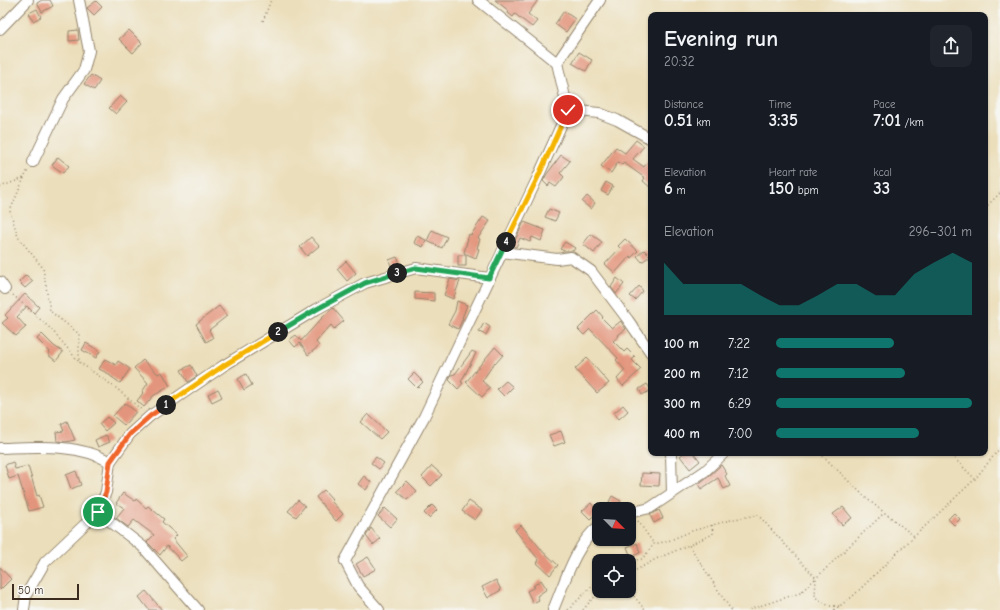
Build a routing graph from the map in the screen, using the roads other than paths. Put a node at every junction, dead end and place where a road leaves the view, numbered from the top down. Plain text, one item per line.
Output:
1 (28, 0) edge
2 (79, 0) edge
3 (478, 0) edge
4 (600, 0) edge
5 (0, 29) edge
6 (557, 63) junction
7 (568, 110) junction
8 (648, 136) edge
9 (33, 162) road end
10 (502, 252) junction
11 (489, 278) junction
12 (648, 349) edge
13 (0, 448) edge
14 (671, 456) edge
15 (721, 456) edge
16 (110, 462) junction
17 (672, 493) junction
18 (98, 512) junction
19 (636, 512) edge
20 (592, 532) edge
21 (24, 610) edge
22 (198, 610) edge
23 (379, 610) edge
24 (553, 610) edge

1 - 5 street
2 - 9 street
3 - 6 street
4 - 6 street
6 - 7 street
7 - 8 street
7 - 10 street
10 - 11 street
10 - 12 street
11 - 16 street
11 - 23 street
13 - 16 street
14 - 17 street
15 - 17 street
16 - 18 street
17 - 19 street
18 - 21 street
18 - 22 street
20 - 24 street

